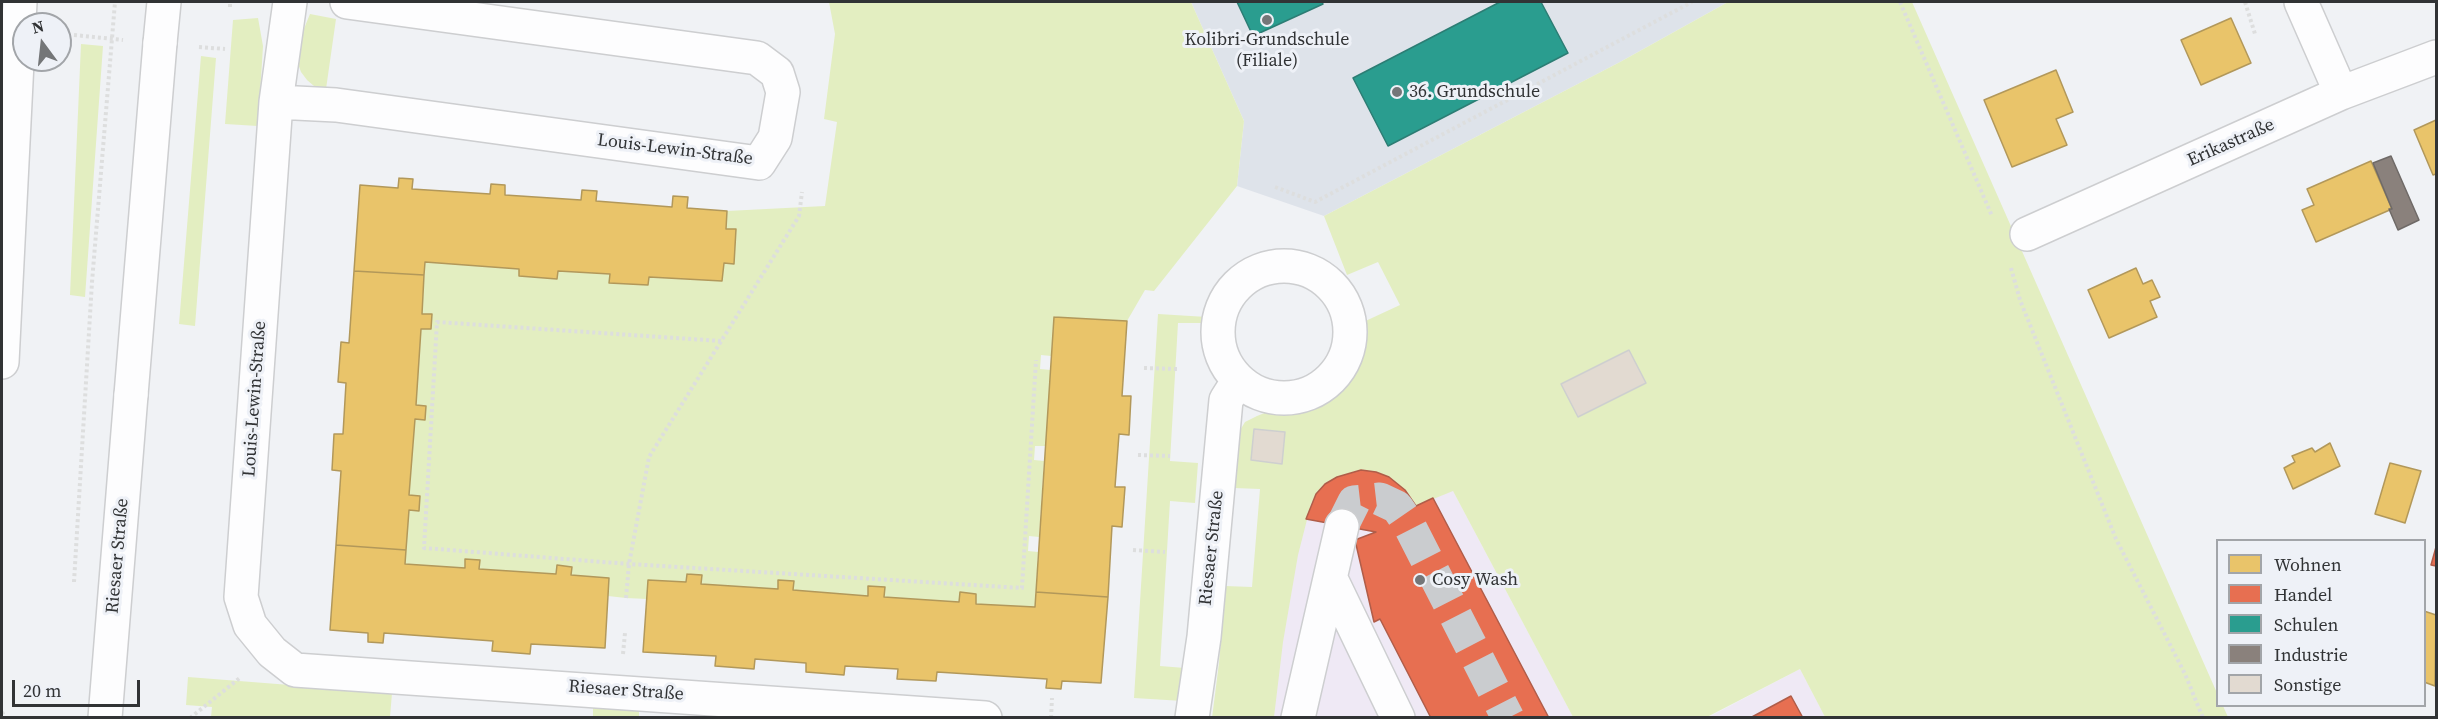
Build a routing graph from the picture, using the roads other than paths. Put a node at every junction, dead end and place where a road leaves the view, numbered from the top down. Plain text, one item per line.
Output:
1 (20, 2) edge
2 (164, 2) edge
3 (290, 2) edge
4 (347, 2) edge
5 (2301, 2) edge
6 (2436, 57) edge
7 (2341, 93) junction
8 (276, 102) junction
9 (2027, 234) dead end
10 (2, 362) edge
11 (1238, 381) junction
12 (1342, 526) tunnel mouth
13 (1332, 579) junction
14 (272, 652) joint
15 (105, 717) edge
16 (986, 717) edge
17 (1192, 717) edge
18 (1298, 717) edge
19 (1398, 717) edge

1 - 10 street
2 - 15 street, Riesaer Straße
3 - 8 street, Louis-Lewin-Straße
4 - 8 street, Louis-Lewin-Straße
5 - 7 street
6 - 7 street, Erikastraße
7 - 9 street, Erikastraße
8 - 14 street, Louis-Lewin-Straße
11 - 11 street
11 - 17 street, Riesaer Straße
12 - 13 street
13 - 18 street
13 - 19 street
14 - 16 street, Riesaer Straße

